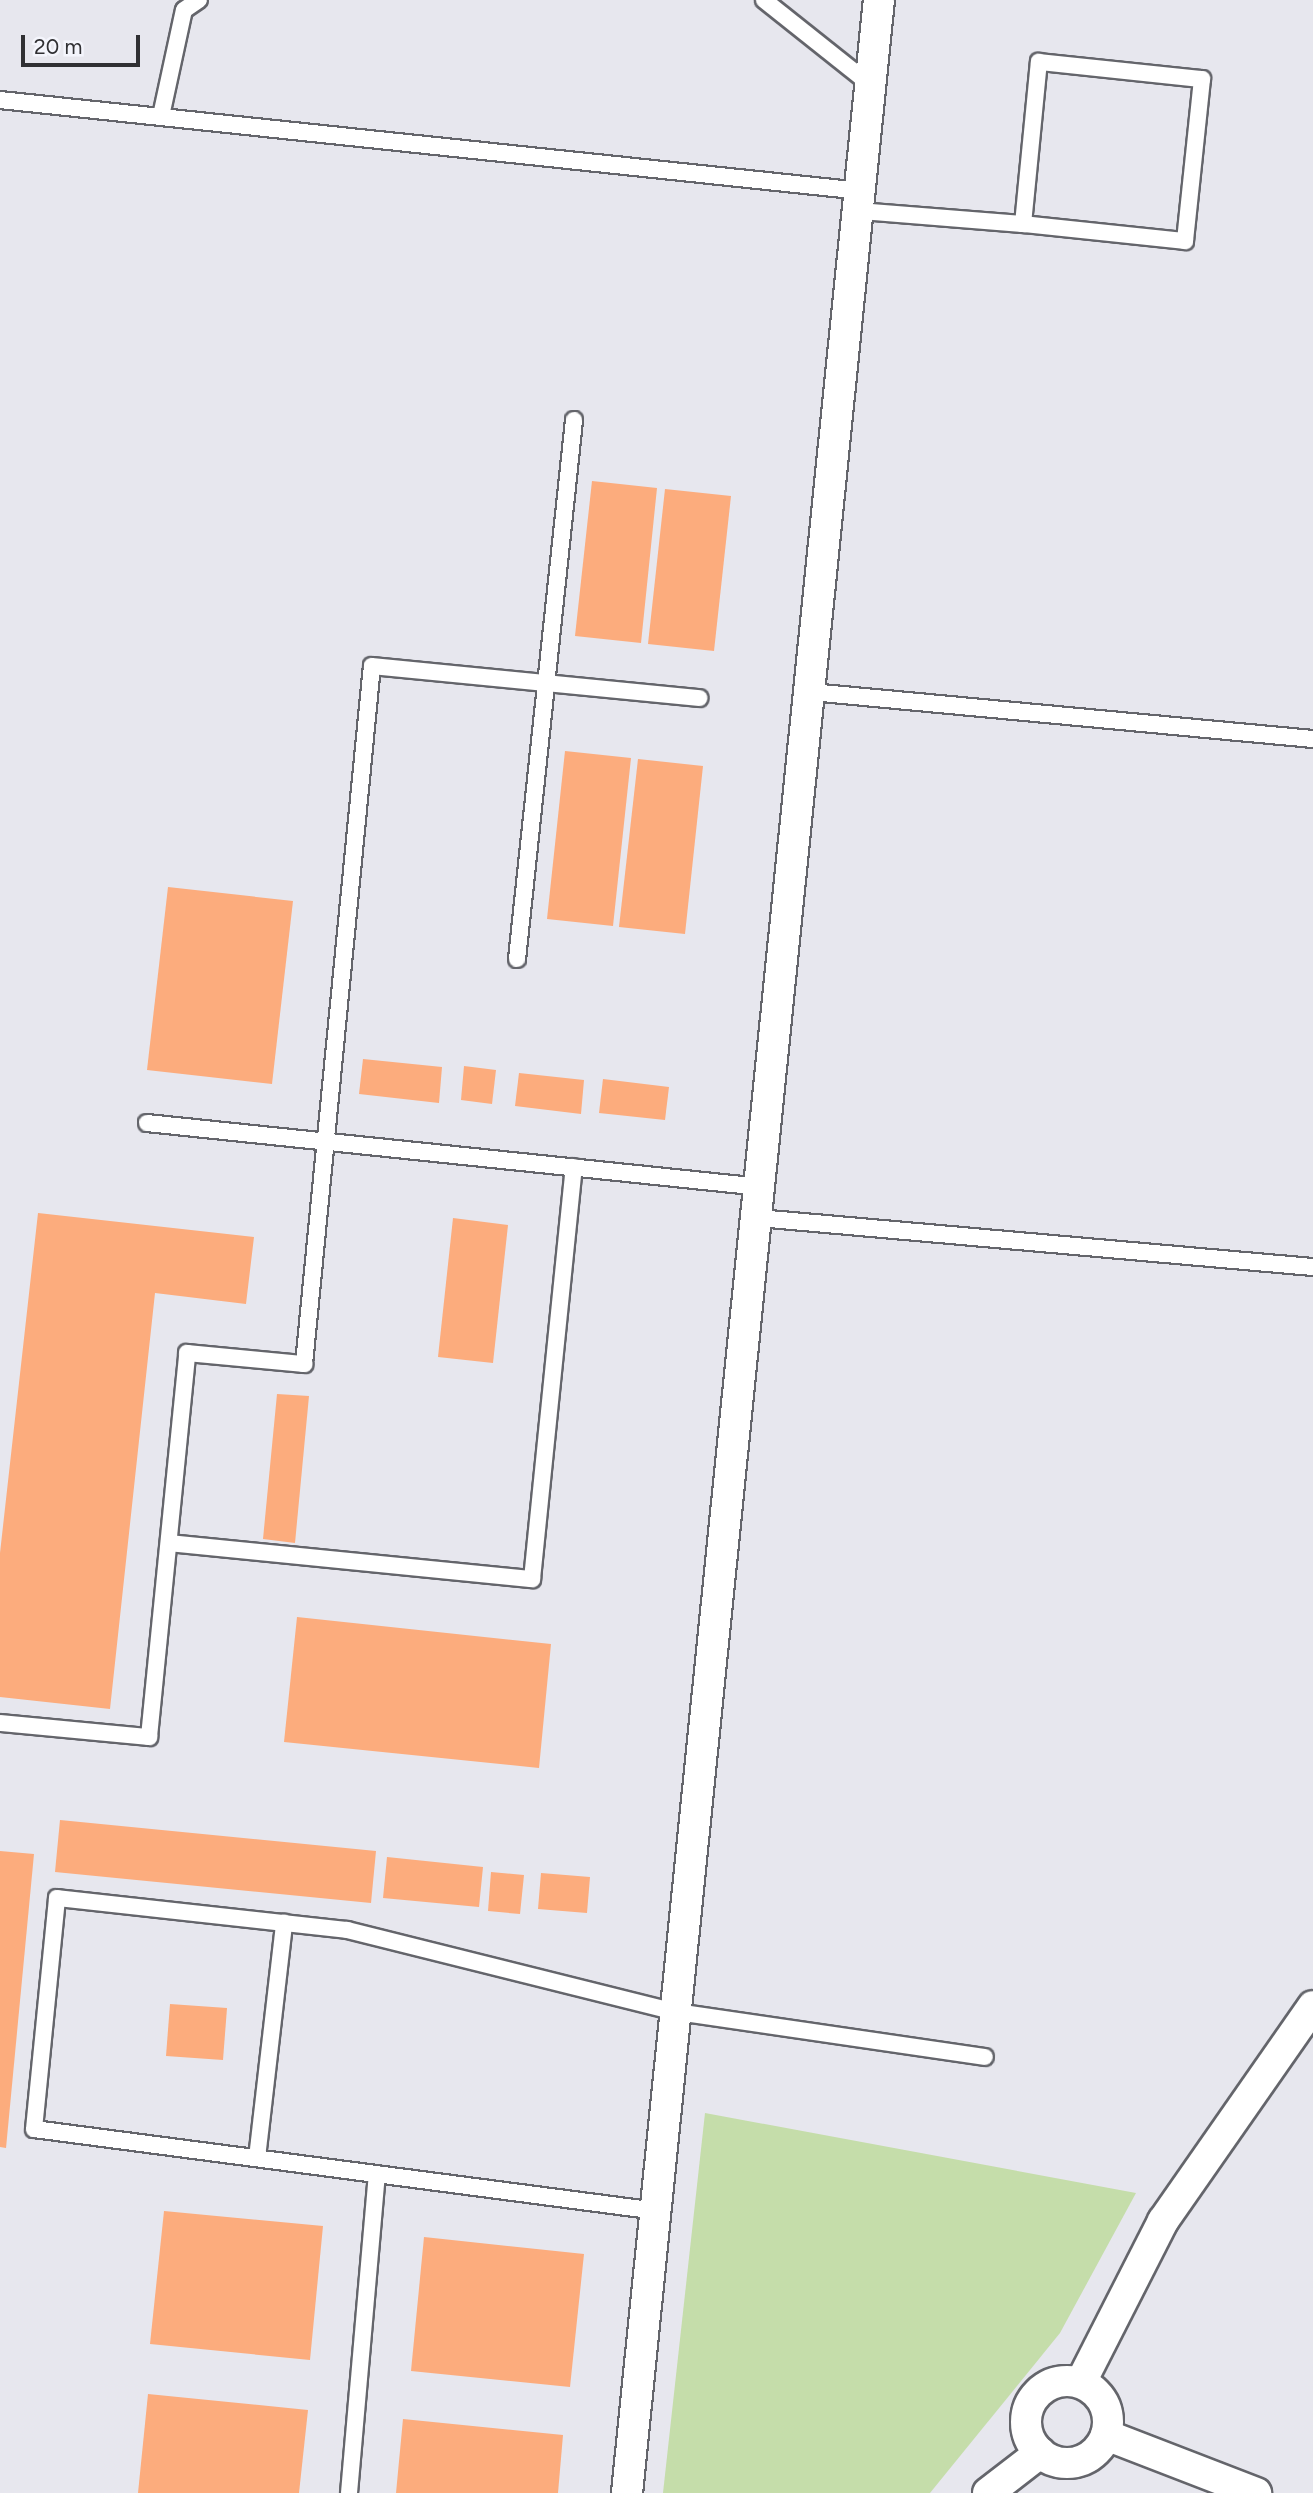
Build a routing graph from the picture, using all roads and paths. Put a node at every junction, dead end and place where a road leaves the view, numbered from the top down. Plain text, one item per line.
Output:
1 (199, 0) edge
2 (764, 0) edge
3 (879, 0) edge
4 (872, 86) junction
5 (0, 100) edge
6 (161, 116) junction
7 (861, 201) junction
8 (1023, 224) junction
9 (574, 420) dead end
10 (546, 683) junction
11 (811, 692) junction
12 (699, 698) dead end
13 (1313, 739) edge
14 (517, 959) dead end
15 (147, 1122) dead end
16 (326, 1141) junction
17 (574, 1167) junction
18 (761, 1187) junction
19 (758, 1218) junction
20 (1313, 1267) edge
21 (169, 1543) junction
22 (0, 1723) edge
23 (284, 1923) junction
24 (1313, 2006) edge
25 (677, 2012) junction
26 (985, 2057) dead end
27 (257, 2158) junction
28 (377, 2174) junction
29 (657, 2211) junction
30 (1081, 2382) junction
31 (1106, 2435) junction
32 (1040, 2453) junction
33 (349, 2493) edge
34 (627, 2493) edge
35 (988, 2493) edge
36 (1256, 2493) edge

1 - 6 lane
2 - 4 lane
3 - 4 street
4 - 7 street
5 - 6 lane
6 - 7 lane
7 - 8 lane
7 - 11 street
8 - 8 lane
9 - 10 lane
10 - 12 lane
10 - 14 lane
10 - 16 lane
11 - 13 lane
11 - 18 street
15 - 16 lane
16 - 17 lane
16 - 21 lane
17 - 18 lane
17 - 21 lane
18 - 19 street
19 - 20 lane
19 - 25 street
21 - 22 lane
23 - 25 lane
23 - 27 lane
23 - 27 lane
24 - 30 street
25 - 26 lane
25 - 29 street
27 - 28 lane
28 - 29 lane
28 - 33 lane
29 - 34 street
30 - 31 street
30 - 32 street
31 - 32 street
31 - 36 street
32 - 35 street

